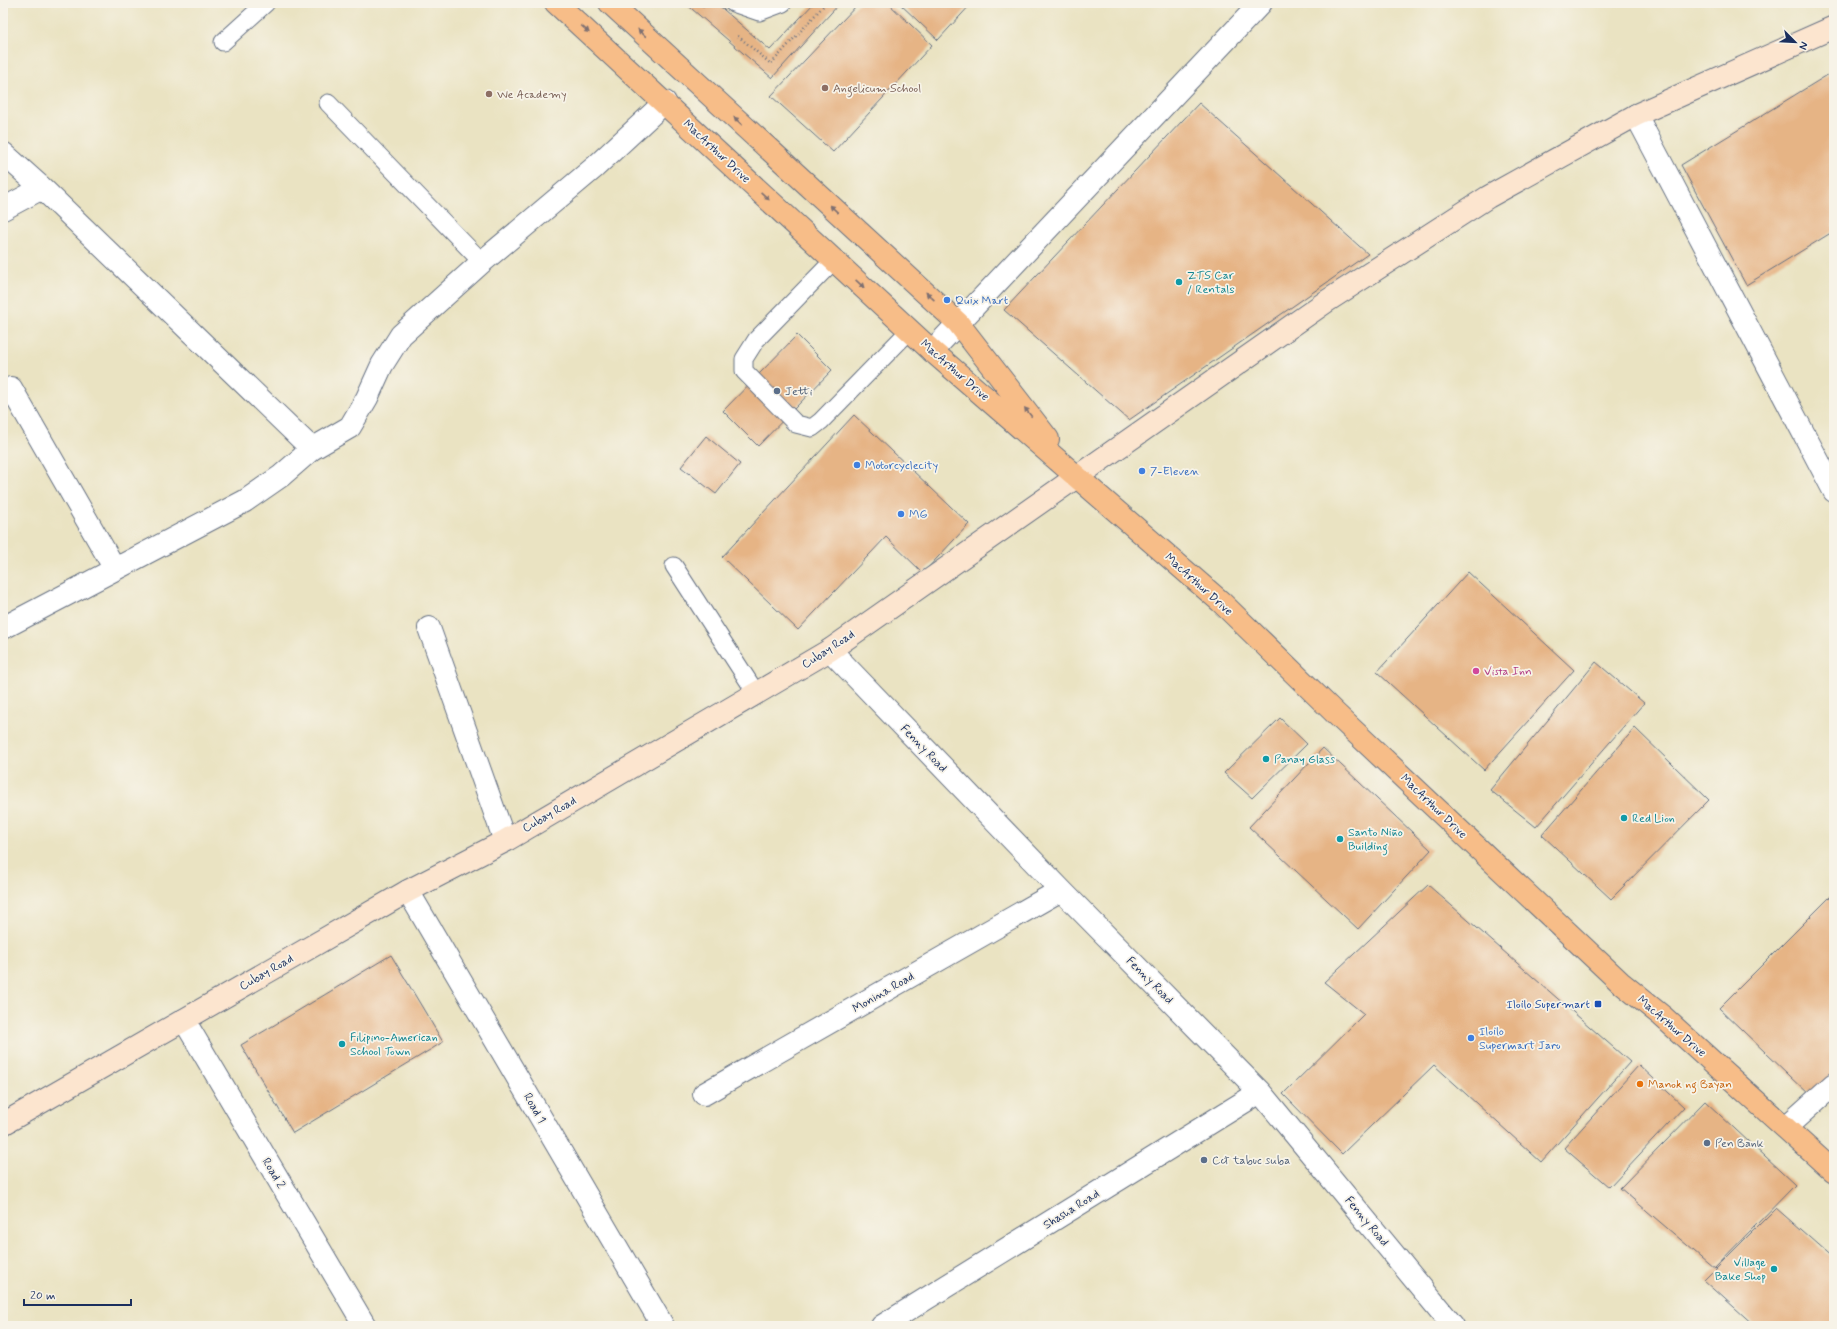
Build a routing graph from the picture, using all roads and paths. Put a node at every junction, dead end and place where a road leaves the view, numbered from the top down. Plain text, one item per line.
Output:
1 (266, 3) edge
2 (556, 3) edge
3 (610, 3) edge
4 (733, 3) edge
5 (783, 3) edge
6 (1261, 3) edge
7 (1834, 27) edge
8 (223, 42) dead end
9 (665, 102) junction
10 (328, 103) dead end
11 (1636, 115) junction
12 (3, 153) edge
13 (42, 188) junction
14 (3, 210) edge
15 (834, 260) junction
16 (482, 262) junction
17 (958, 323) junction
18 (910, 330) junction
19 (932, 351) junction
20 (11, 388) dead end
21 (312, 449) junction
22 (1077, 476) junction
23 (1834, 491) edge
24 (674, 566) dead end
25 (115, 569) junction
26 (3, 628) edge
27 (429, 628) dead end
28 (830, 650) junction
29 (756, 693) junction
30 (505, 840) junction
31 (1061, 890) junction
32 (408, 891) junction
33 (184, 1020) junction
34 (1834, 1084) edge
35 (1260, 1092) junction
36 (704, 1094) dead end
37 (3, 1123) edge
38 (1786, 1127) junction
39 (1834, 1172) edge
40 (365, 1326) edge
41 (663, 1326) edge
42 (882, 1326) edge
43 (1453, 1326) edge

1 - 8 lane
2 -> 9 main road, MacArthur Drive
17 -> 3 main road
4 - 5 lane
6 - 17 street
7 - 11 street, Cubay Road
9 -> 15 main road, MacArthur Drive
9 - 16 street
10 - 16 lane
11 - 22 street, Cubay Road
11 - 23 street
12 - 13 street
13 - 14 street
13 - 21 street
15 -> 18 main road, MacArthur Drive
15 - 18 lane
16 - 21 street
17 - 19 street
22 -> 17 main road
18 - 19 main road, MacArthur Drive
19 - 22 main road, MacArthur Drive
20 - 25 street
21 - 25 street
22 - 28 street, Cubay Road
22 - 38 main road, MacArthur Drive
24 - 29 lane
25 - 26 street
27 - 30 street
28 - 29 street, Cubay Road
28 - 31 street, Fenny Road
29 - 30 street, Cubay Road
30 - 32 street, Cubay Road
31 - 35 street, Fenny Road
31 - 36 street, Monina Road
32 - 33 street, Cubay Road
32 - 41 street, Road 1
33 - 37 street, Cubay Road
33 - 40 street, Road 2
34 - 38 street
35 - 42 street, Shasha Road
35 - 43 street, Fenny Road
38 - 39 main road, MacArthur Drive

